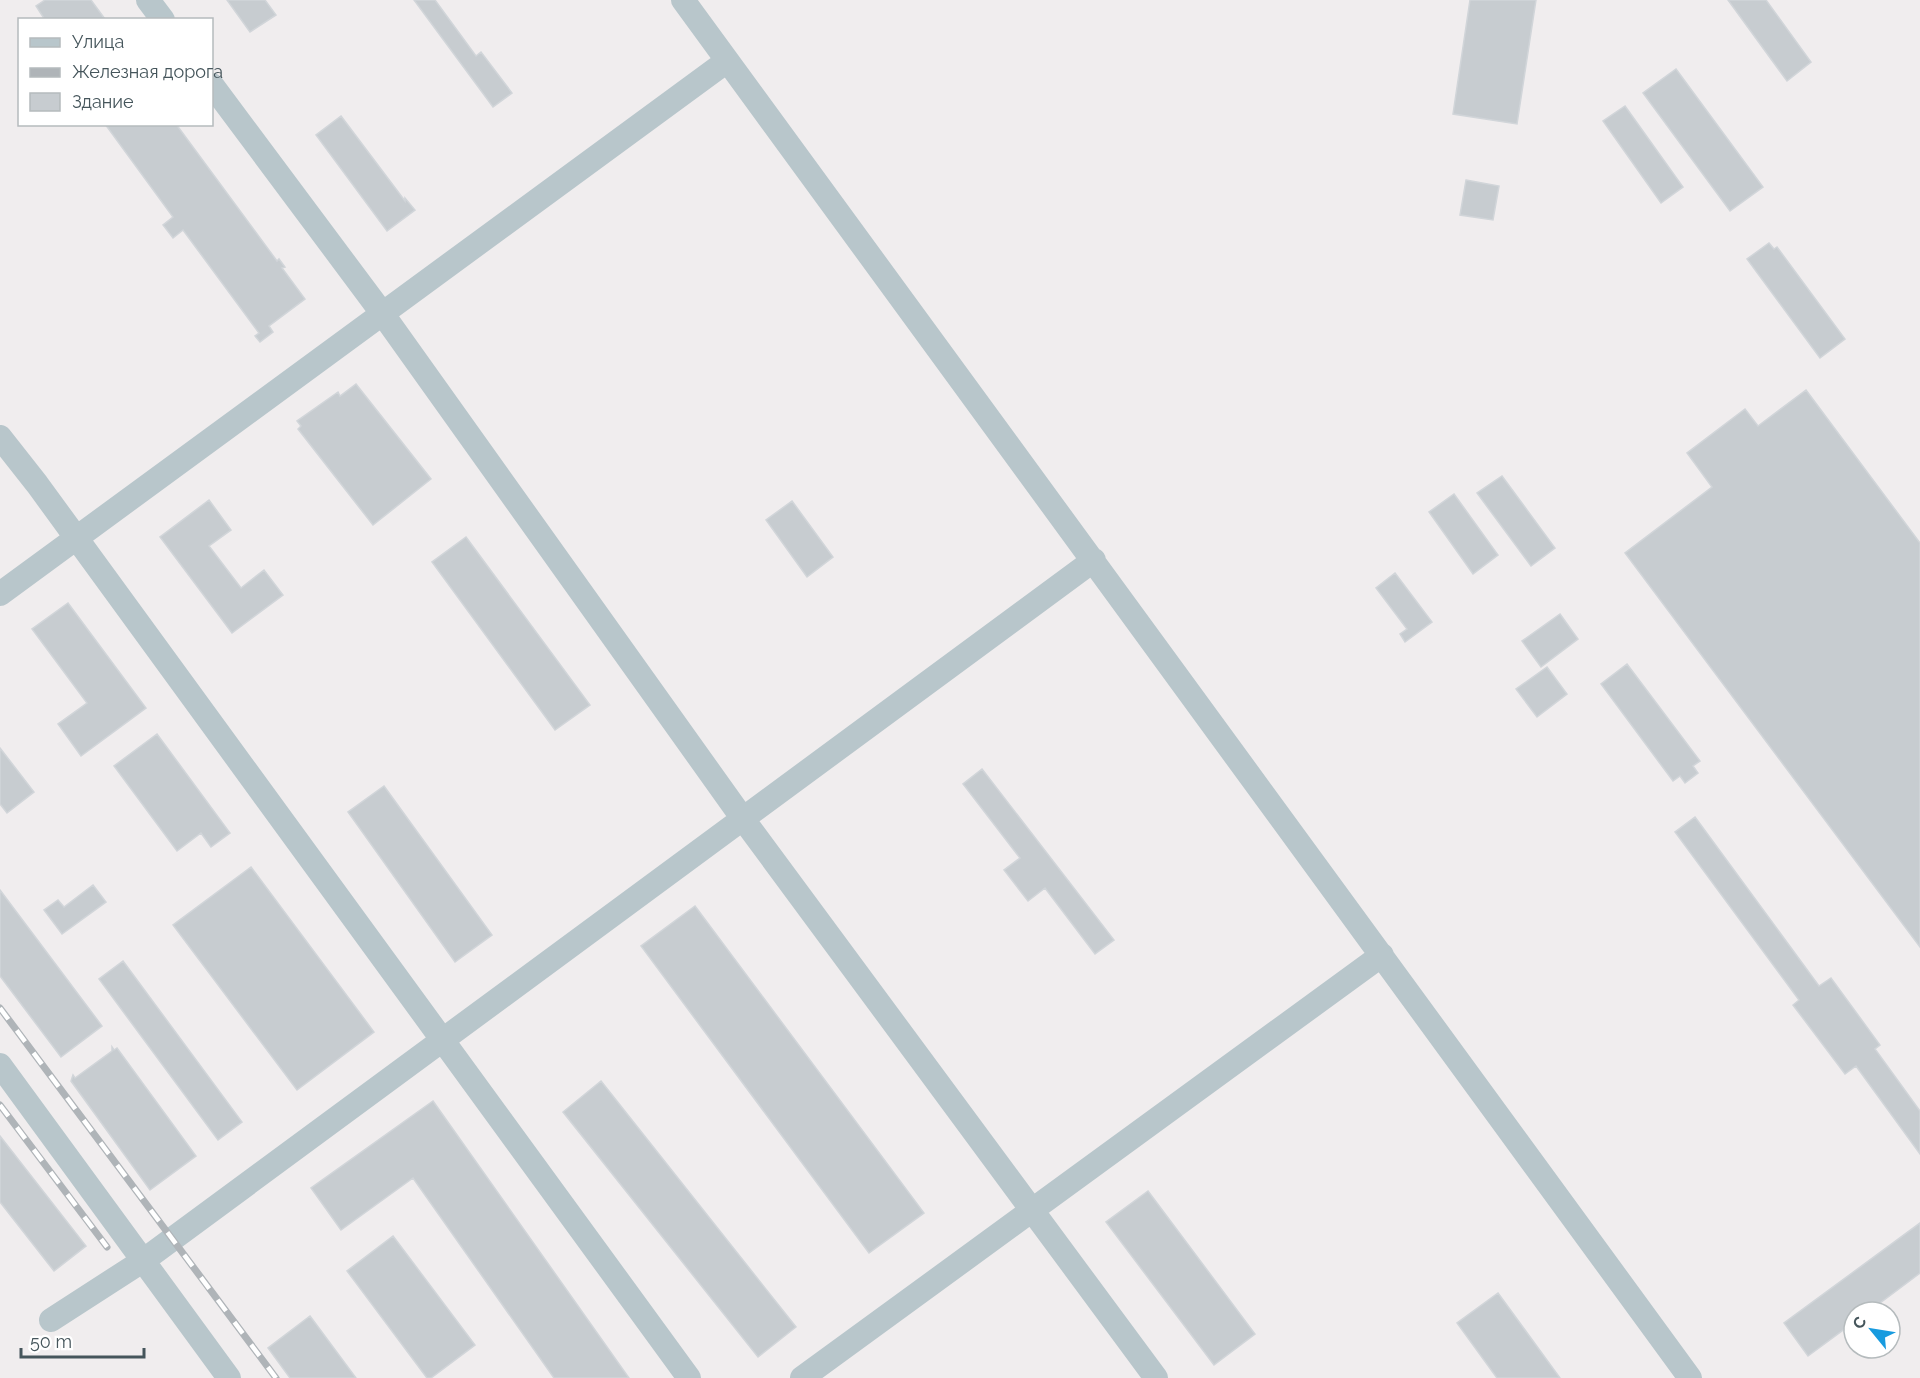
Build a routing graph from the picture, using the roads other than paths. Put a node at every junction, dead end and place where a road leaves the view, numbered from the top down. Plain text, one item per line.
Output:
1 (148, 0) edge
2 (683, 0) edge
3 (162, 18) edge
4 (728, 61) junction
5 (213, 86) edge
6 (382, 313) junction
7 (0, 437) edge
8 (76, 537) junction
9 (1094, 560) junction
10 (0, 594) edge
11 (743, 819) junction
12 (1382, 955) junction
13 (443, 1041) junction
14 (0, 1065) edge
15 (1033, 1210) junction
16 (144, 1260) junction
17 (51, 1320) dead end
18 (229, 1378) edge
19 (689, 1378) edge
20 (802, 1378) edge
21 (1156, 1378) edge
22 (1690, 1378) edge

1 - 3 lane
2 - 4 lane
4 - 6 lane
4 - 9 lane
5 - 6 lane
6 - 8 lane
6 - 11 lane
7 - 8 lane
8 - 10 lane
8 - 13 lane
9 - 11 lane
9 - 12 lane
11 - 13 lane
11 - 15 lane
12 - 15 lane
12 - 22 lane
13 - 16 lane
13 - 19 lane
14 - 16 lane
15 - 20 lane
15 - 21 lane
16 - 17 lane
16 - 18 lane

